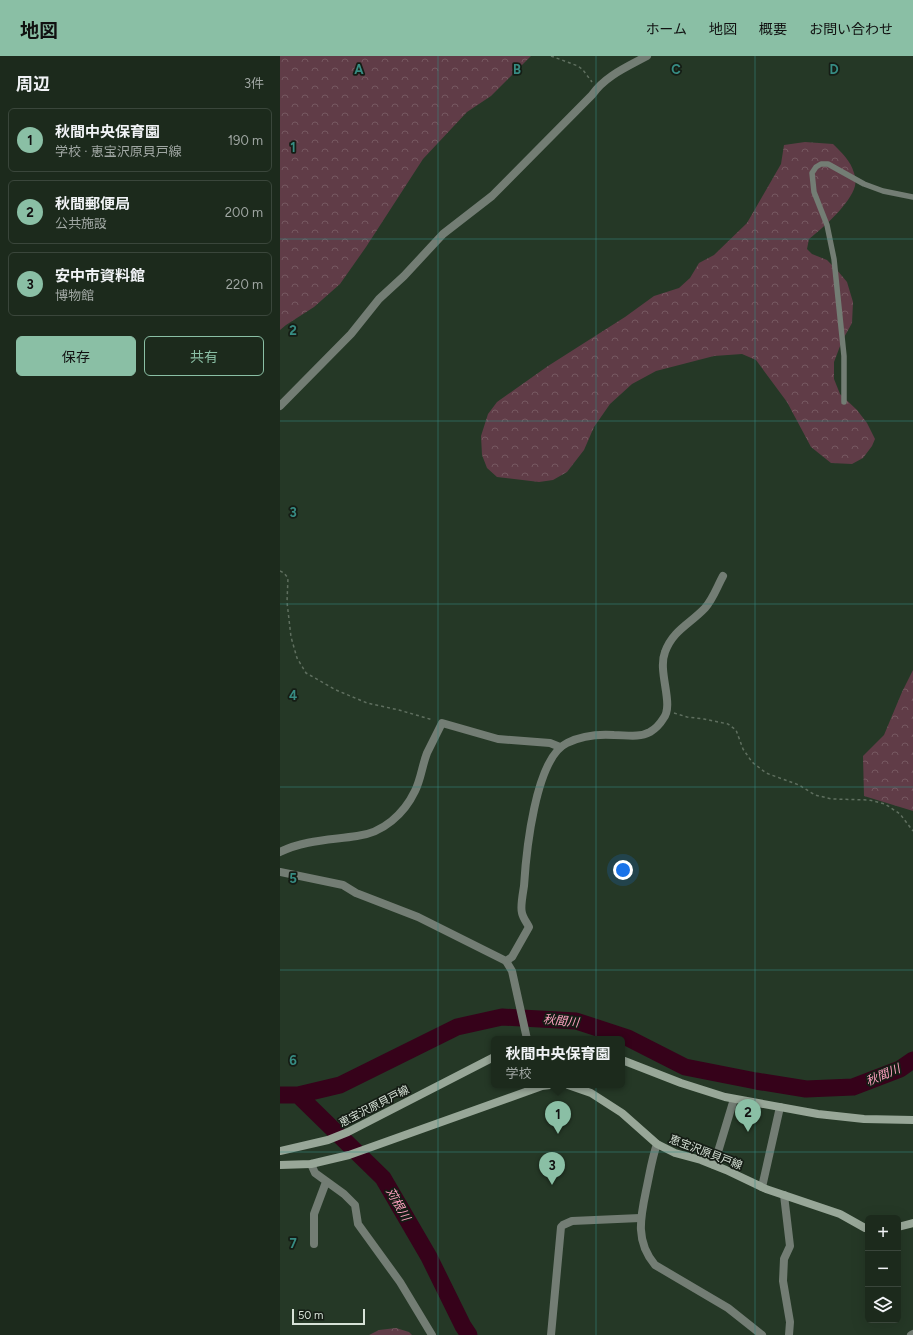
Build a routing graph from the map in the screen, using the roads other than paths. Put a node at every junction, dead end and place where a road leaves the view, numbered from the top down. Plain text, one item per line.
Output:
1 (647, 56) edge
2 (913, 197) edge
3 (844, 402) dead end
4 (280, 406) edge
5 (723, 576) dead end
6 (560, 747) junction
7 (280, 852) edge
8 (280, 872) edge
9 (506, 961) junction
10 (527, 1035) edge
11 (491, 1059) edge
12 (625, 1061) edge
13 (536, 1088) edge
14 (577, 1088) edge
15 (734, 1099) junction
16 (780, 1107) junction
17 (913, 1120) edge
18 (657, 1144) junction
19 (280, 1151) edge
20 (311, 1164) junction
21 (280, 1165) edge
22 (714, 1165) junction
23 (326, 1182) junction
24 (762, 1187) junction
25 (784, 1195) junction
26 (640, 1218) junction
27 (913, 1223) edge
28 (901, 1226) edge
29 (865, 1228) edge
30 (314, 1244) dead end
31 (432, 1335) edge
32 (551, 1335) edge
33 (762, 1335) edge
34 (789, 1335) edge

1 - 4 street
2 - 3 lane
5 - 6 street
6 - 7 street
6 - 9 street
8 - 9 street
9 - 10 street
11 - 19 main road, 恵宝沢原貝戸線
12 - 15 main road
13 - 20 main road
14 - 18 main road, 恵宝沢原貝戸線
15 - 16 main road
15 - 22 street
16 - 17 main road
16 - 24 street
18 - 22 main road, 恵宝沢原貝戸線
18 - 26 street
20 - 21 main road
20 - 23 street
22 - 24 main road, 恵宝沢原貝戸線
23 - 30 street
23 - 31 street
24 - 25 main road, 恵宝沢原貝戸線
25 - 29 main road, 恵宝沢原貝戸線
25 - 34 street
26 - 32 street
26 - 33 street
27 - 28 main road

